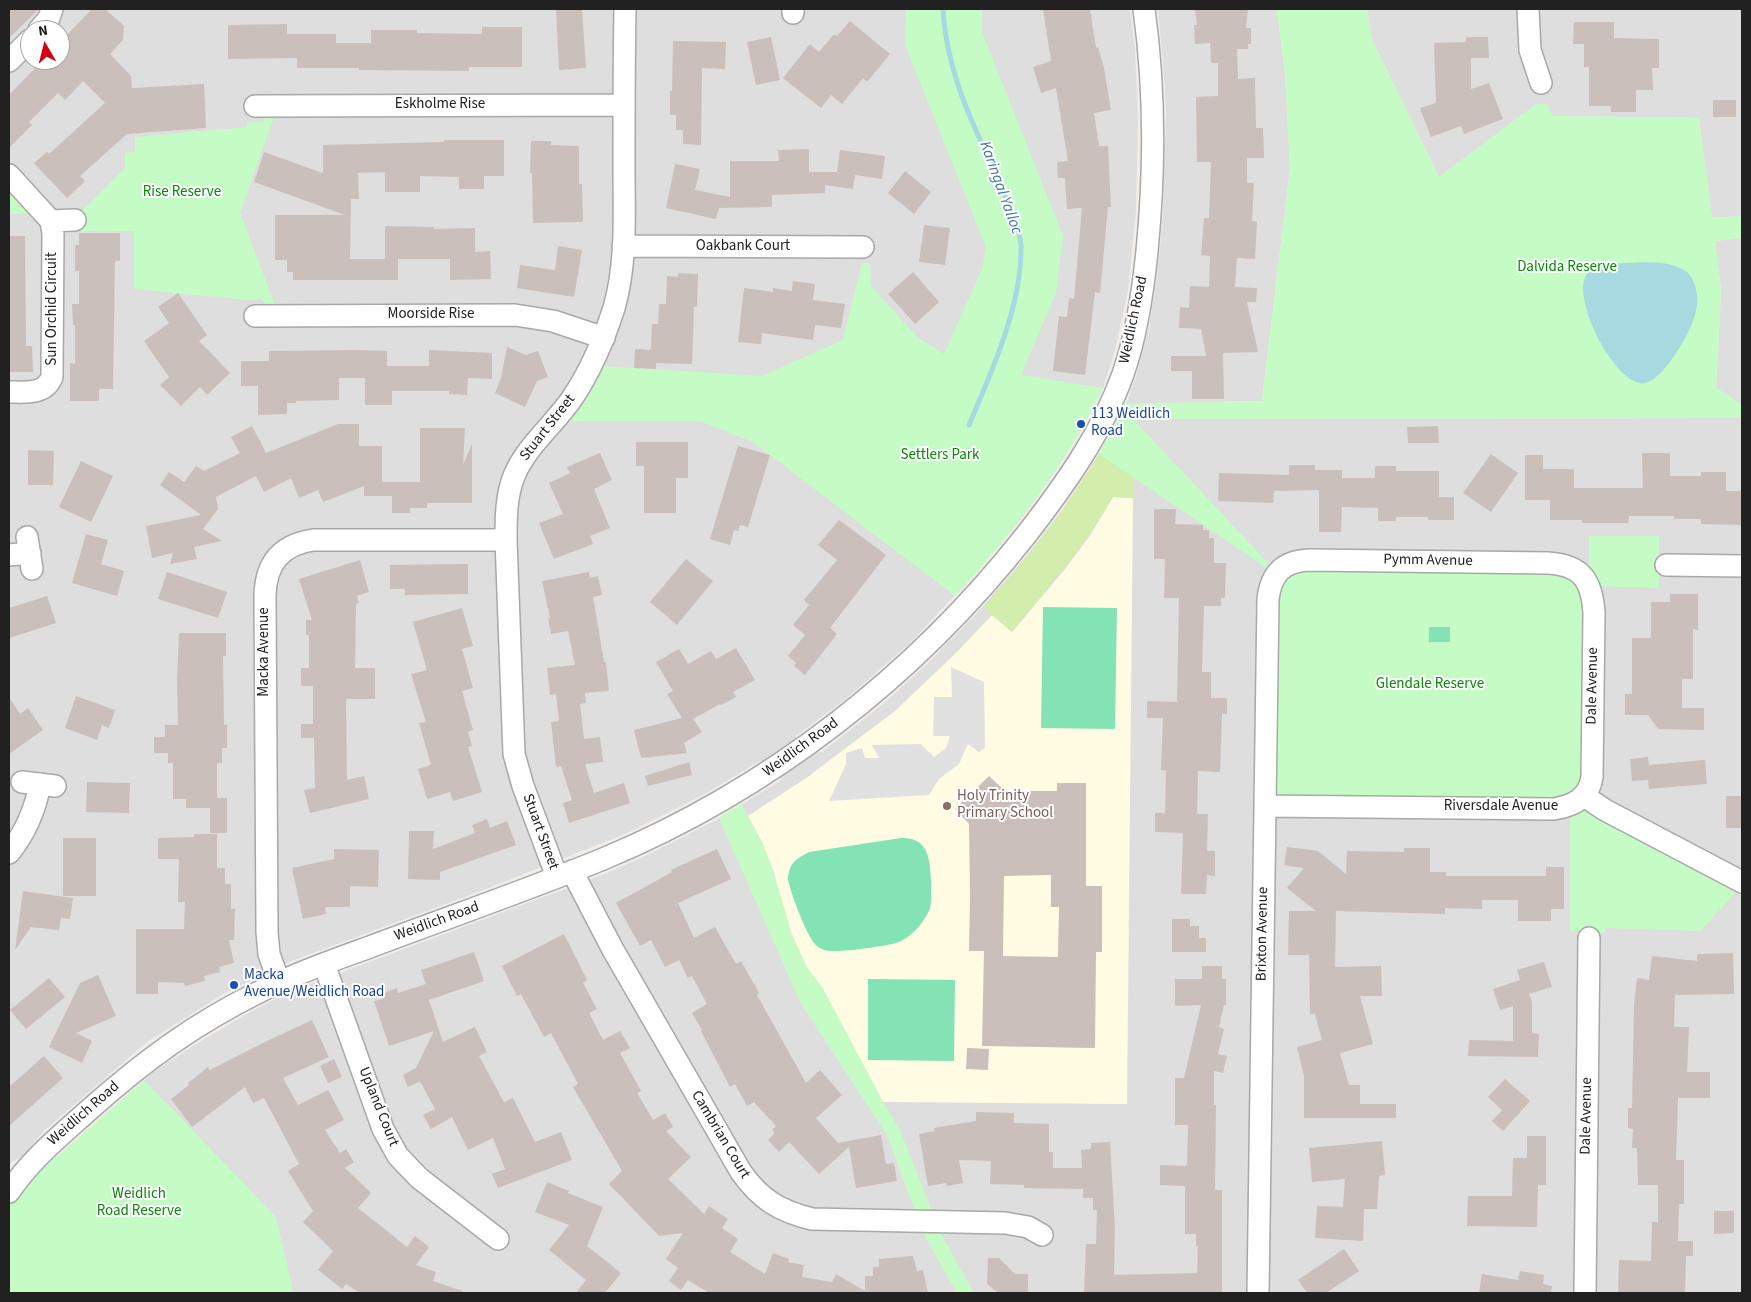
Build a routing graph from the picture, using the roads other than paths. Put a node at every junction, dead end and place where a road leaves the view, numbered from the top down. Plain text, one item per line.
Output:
1 (624, 9) edge
2 (1144, 9) edge
3 (1528, 9) edge
4 (20, 50) edge
5 (9, 61) edge
6 (1541, 83) dead end
7 (624, 104) junction
8 (255, 106) dead end
9 (9, 175) edge
10 (75, 220) dead end
11 (51, 221) junction
12 (623, 246) junction
13 (863, 247) dead end
14 (255, 316) dead end
15 (604, 338) junction
16 (9, 392) edge
17 (506, 540) junction
18 (30, 553) dead end
19 (9, 555) edge
20 (1666, 565) dead end
21 (1742, 566) edge
22 (1274, 575) joint
23 (1583, 576) joint
24 (39, 784) dead end
25 (1584, 796) junction
26 (1265, 806) junction
27 (9, 853) edge
28 (564, 874) junction
29 (1742, 882) edge
30 (1588, 938) dead end
31 (324, 964) junction
32 (279, 982) junction
33 (40, 1152) junction
34 (9, 1170) edge
35 (9, 1192) edge
36 (1042, 1235) dead end
37 (498, 1240) dead end
38 (1258, 1293) edge
39 (1585, 1293) edge

1 - 7 street, Stuart Street
2 - 28 street, Weidlich Road
3 - 6 street
4 - 5 street
7 - 8 street, Eskholme Rise
7 - 12 street, Stuart Street
9 - 11 street
10 - 11 street
11 - 16 street, Sun Orchid Circuit
12 - 13 street, Oakbank Court
12 - 15 street, Stuart Street
14 - 15 street, Moorside Rise
15 - 17 street, Stuart Street
17 - 28 street, Stuart Street
17 - 32 street, Macka Avenue
18 - 19 street
20 - 21 street
22 - 23 street, Pymm Avenue
22 - 26 street, Brixton Avenue
23 - 25 street, Dale Avenue
24 - 27 street
25 - 26 street, Riversdale Avenue
25 - 29 street
26 - 38 street, Brixton Avenue
28 - 31 street, Weidlich Road
28 - 36 street, Cambrian Court
30 - 39 street, Dale Avenue
31 - 32 street, Weidlich Road
31 - 37 street, Upland Court
32 - 33 street, Weidlich Road
33 - 34 street, Weidlich Road
33 - 35 street, Weidlich Road

